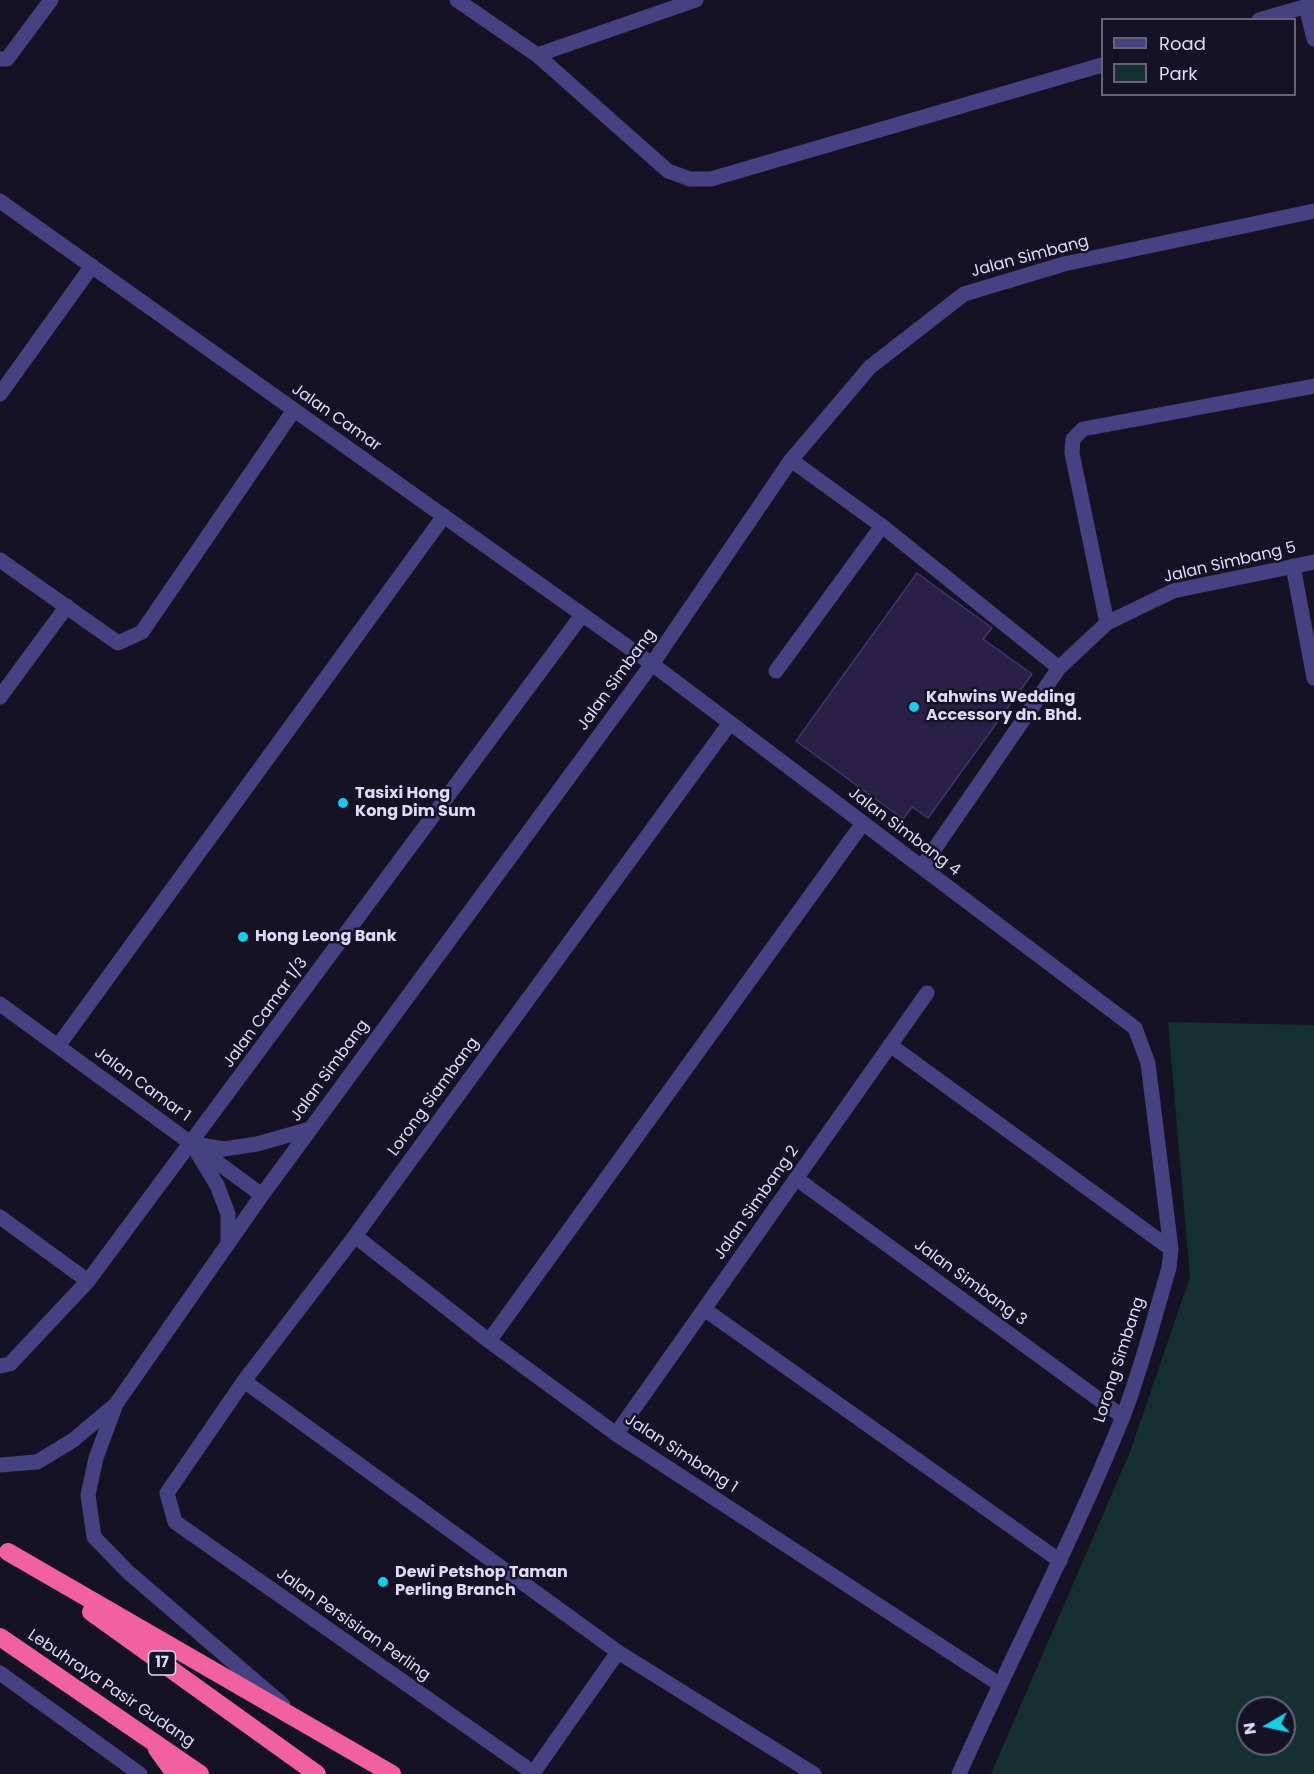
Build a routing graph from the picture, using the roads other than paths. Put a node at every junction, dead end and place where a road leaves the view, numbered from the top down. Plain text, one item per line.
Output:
1 (51, 0) edge
2 (457, 0) edge
3 (696, 0) edge
4 (1310, 5) edge
5 (1266, 18) edge
6 (1314, 39) edge
7 (537, 55) junction
8 (0, 59) edge
9 (1101, 65) edge
10 (0, 201) edge
11 (1314, 210) edge
12 (92, 266) junction
13 (1314, 386) edge
14 (0, 394) edge
15 (294, 410) junction
16 (790, 460) junction
17 (444, 516) junction
18 (882, 526) junction
19 (0, 560) edge
20 (1314, 562) edge
21 (1293, 566) junction
22 (67, 606) junction
23 (582, 615) junction
24 (1107, 623) junction
25 (652, 664) junction
26 (1059, 668) junction
27 (776, 671) dead end
28 (1314, 678) edge
29 (0, 697) edge
30 (730, 723) junction
31 (863, 823) junction
32 (922, 867) junction
33 (927, 993) dead end
34 (0, 1004) edge
35 (1135, 1028) joint
36 (890, 1045) junction
37 (58, 1046) junction
38 (310, 1129) junction
39 (192, 1144) junction
40 (797, 1179) junction
41 (262, 1194) junction
42 (0, 1216) edge
43 (355, 1236) junction
44 (228, 1244) junction
45 (1171, 1249) junction
46 (88, 1281) junction
47 (704, 1310) junction
48 (489, 1341) junction
49 (0, 1366) edge
50 (244, 1381) junction
51 (117, 1404) junction
52 (1123, 1417) junction
53 (616, 1434) junction
54 (0, 1466) edge
55 (167, 1492) joint
56 (4, 1549) edge
57 (1060, 1561) junction
58 (0, 1637) edge
59 (618, 1652) junction
60 (0, 1673) edge
61 (999, 1684) junction
62 (306, 1724) junction
63 (149, 1737) junction
64 (534, 1773) edge
65 (140, 1774) edge
66 (175, 1774) edge
67 (200, 1774) edge
68 (317, 1774) edge
69 (392, 1774) edge
70 (814, 1774) edge
71 (959, 1774) edge

1 - 8 street
2 - 7 street
3 - 7 street
4 - 5 street
4 - 6 street
7 - 9 street
10 - 12 street, Jalan Camar
11 - 16 street, Jalan Simbang
12 - 14 street
12 - 15 street, Jalan Camar
13 - 24 street
15 - 17 street, Jalan Camar
15 - 22 street
16 - 18 street
16 - 25 street, Jalan Simbang
17 - 23 street, Jalan Camar
17 - 37 street
18 - 26 street
18 - 27 street
19 - 22 street
20 - 21 street, Jalan Simbang 5
21 - 24 street, Jalan Simbang 5
21 - 28 street
22 - 29 street
23 - 25 street, Jalan Camar
23 - 39 street, Jalan Camar 1/3
24 - 26 street, Jalan Simbang 5
25 - 30 street, Jalan Simbang 4
25 - 38 street, Jalan Simbang
26 - 32 street, Jalan Simbang 5
30 - 31 street, Jalan Simbang 4
30 - 43 street, Lorong Siambang
31 - 32 street, Jalan Simbang 4
31 - 48 street
32 - 35 street, Jalan Simbang 4
33 - 36 street, Jalan Simbang 2
34 - 37 street, Jalan Camar 1
35 - 45 street, Lorong Simbang
36 - 40 street, Jalan Simbang 2
36 - 45 street
37 - 39 street, Jalan Camar 1
38 - 39 street
38 - 41 street, Jalan Simbang
39 - 41 street, Jalan Camar 1
39 - 44 street
39 - 46 street, Jalan Camar 1/3
40 - 47 street, Jalan Simbang 2
40 - 52 street, Jalan Simbang 3
41 - 44 street, Jalan Simbang
42 - 46 street
43 - 48 street, Jalan Simbang 1
43 - 50 street, Lorong Siambang
44 - 51 street, Jalan Simbang
45 - 52 street, Lorong Simbang
46 - 49 street, Jalan Camar 1/3
47 - 53 street, Jalan Simbang 2
47 - 57 street
48 - 53 street, Jalan Simbang 1
50 - 55 street, Lorong Siambang
50 - 59 street
51 - 54 street
51 - 62 street
52 - 57 street, Lorong Simbang
53 - 61 street, Jalan Simbang 1
55 - 64 street, Jalan Persisiran Perling
56 - 62 highway
56 - 68 highway, 17
57 - 61 street, Lorong Simbang
58 - 63 highway, Lebuhraya Pasir Gudang
59 - 64 street
59 - 70 street
60 - 65 street
61 - 71 street
62 - 69 highway
63 - 66 highway
63 - 67 highway, Lebuhraya Pasir Gudang

